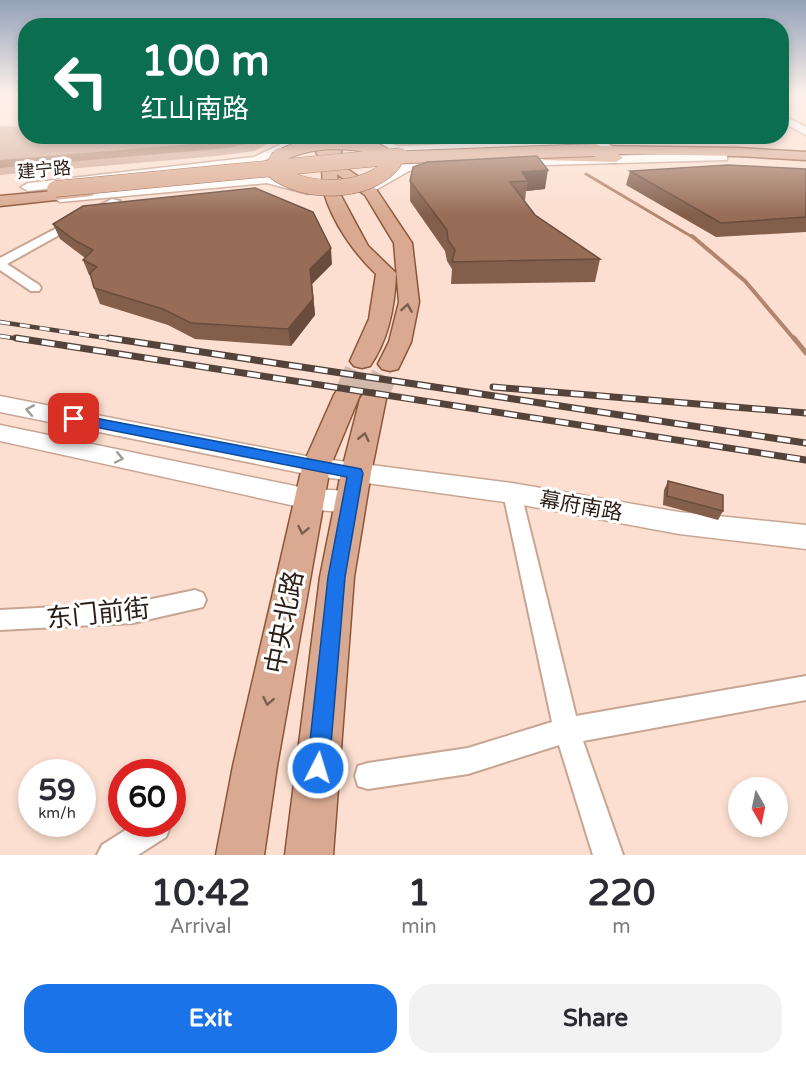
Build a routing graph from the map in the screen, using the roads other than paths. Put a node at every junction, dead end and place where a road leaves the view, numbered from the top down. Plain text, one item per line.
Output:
1 (291, 144) edge
2 (312, 144) edge
3 (325, 144) edge
4 (330, 144) edge
5 (354, 144) edge
6 (378, 144) edge
7 (530, 144) edge
8 (558, 144) edge
9 (595, 150) junction
10 (806, 156) edge
11 (723, 157) junction
12 (390, 159) junction
13 (616, 159) junction
14 (806, 162) edge
15 (275, 169) junction
16 (0, 189) edge
17 (350, 189) junction
18 (28, 193) junction
19 (0, 198) edge
20 (115, 201) edge
21 (0, 264) edge
22 (396, 272) junction
23 (35, 288) dead end
24 (362, 362) tunnel mouth
25 (390, 364) tunnel mouth
26 (0, 404) edge
27 (0, 433) edge
28 (313, 483) junction
29 (353, 488) junction
30 (512, 494) junction
31 (804, 540) edge
32 (195, 600) dead end
33 (0, 620) edge
34 (806, 688) edge
35 (567, 730) junction
36 (368, 776) dead end
37 (140, 837) edge
38 (112, 855) edge
39 (240, 855) edge
40 (309, 855) edge
41 (608, 855) edge

1 - 18 main road
2 - 15 main road, bridge
3 - 17 main road
4 - 17 main road
5 - 12 main road, bridge
6 - 7 main road
8 - 9 main road
9 - 10 main road, 建宁路
9 - 11 main road, 建宁路
9 - 12 main road, bridge
9 - 19 main road, 建宁路, bridge
11 - 13 main road
11 - 14 main road, 建宁路
12 - 13 main road
12 - 17 main road, bridge
13 - 17 main road
15 - 17 main road, bridge
15 - 18 main road
16 - 18 main road
17 - 18 main road
17 - 22 main road
17 - 22 main road
17 - 22 main road
18 - 19 main road
20 - 21 street
21 - 23 street
22 - 24 main road
25 -> 22 main road
28 -> 26 main road
27 -> 28 main road
28 - 29 main road, 幕府南路
29 -> 28 main road, 中央北路
28 -> 39 main road, 中央北路
29 - 30 main road, 幕府南路
29 - 40 main road, 中央北路
30 - 31 main road, 幕府南路
30 - 35 street
32 - 33 street, 东门前街
34 - 35 street
35 - 36 street
35 - 41 street
37 - 38 street

